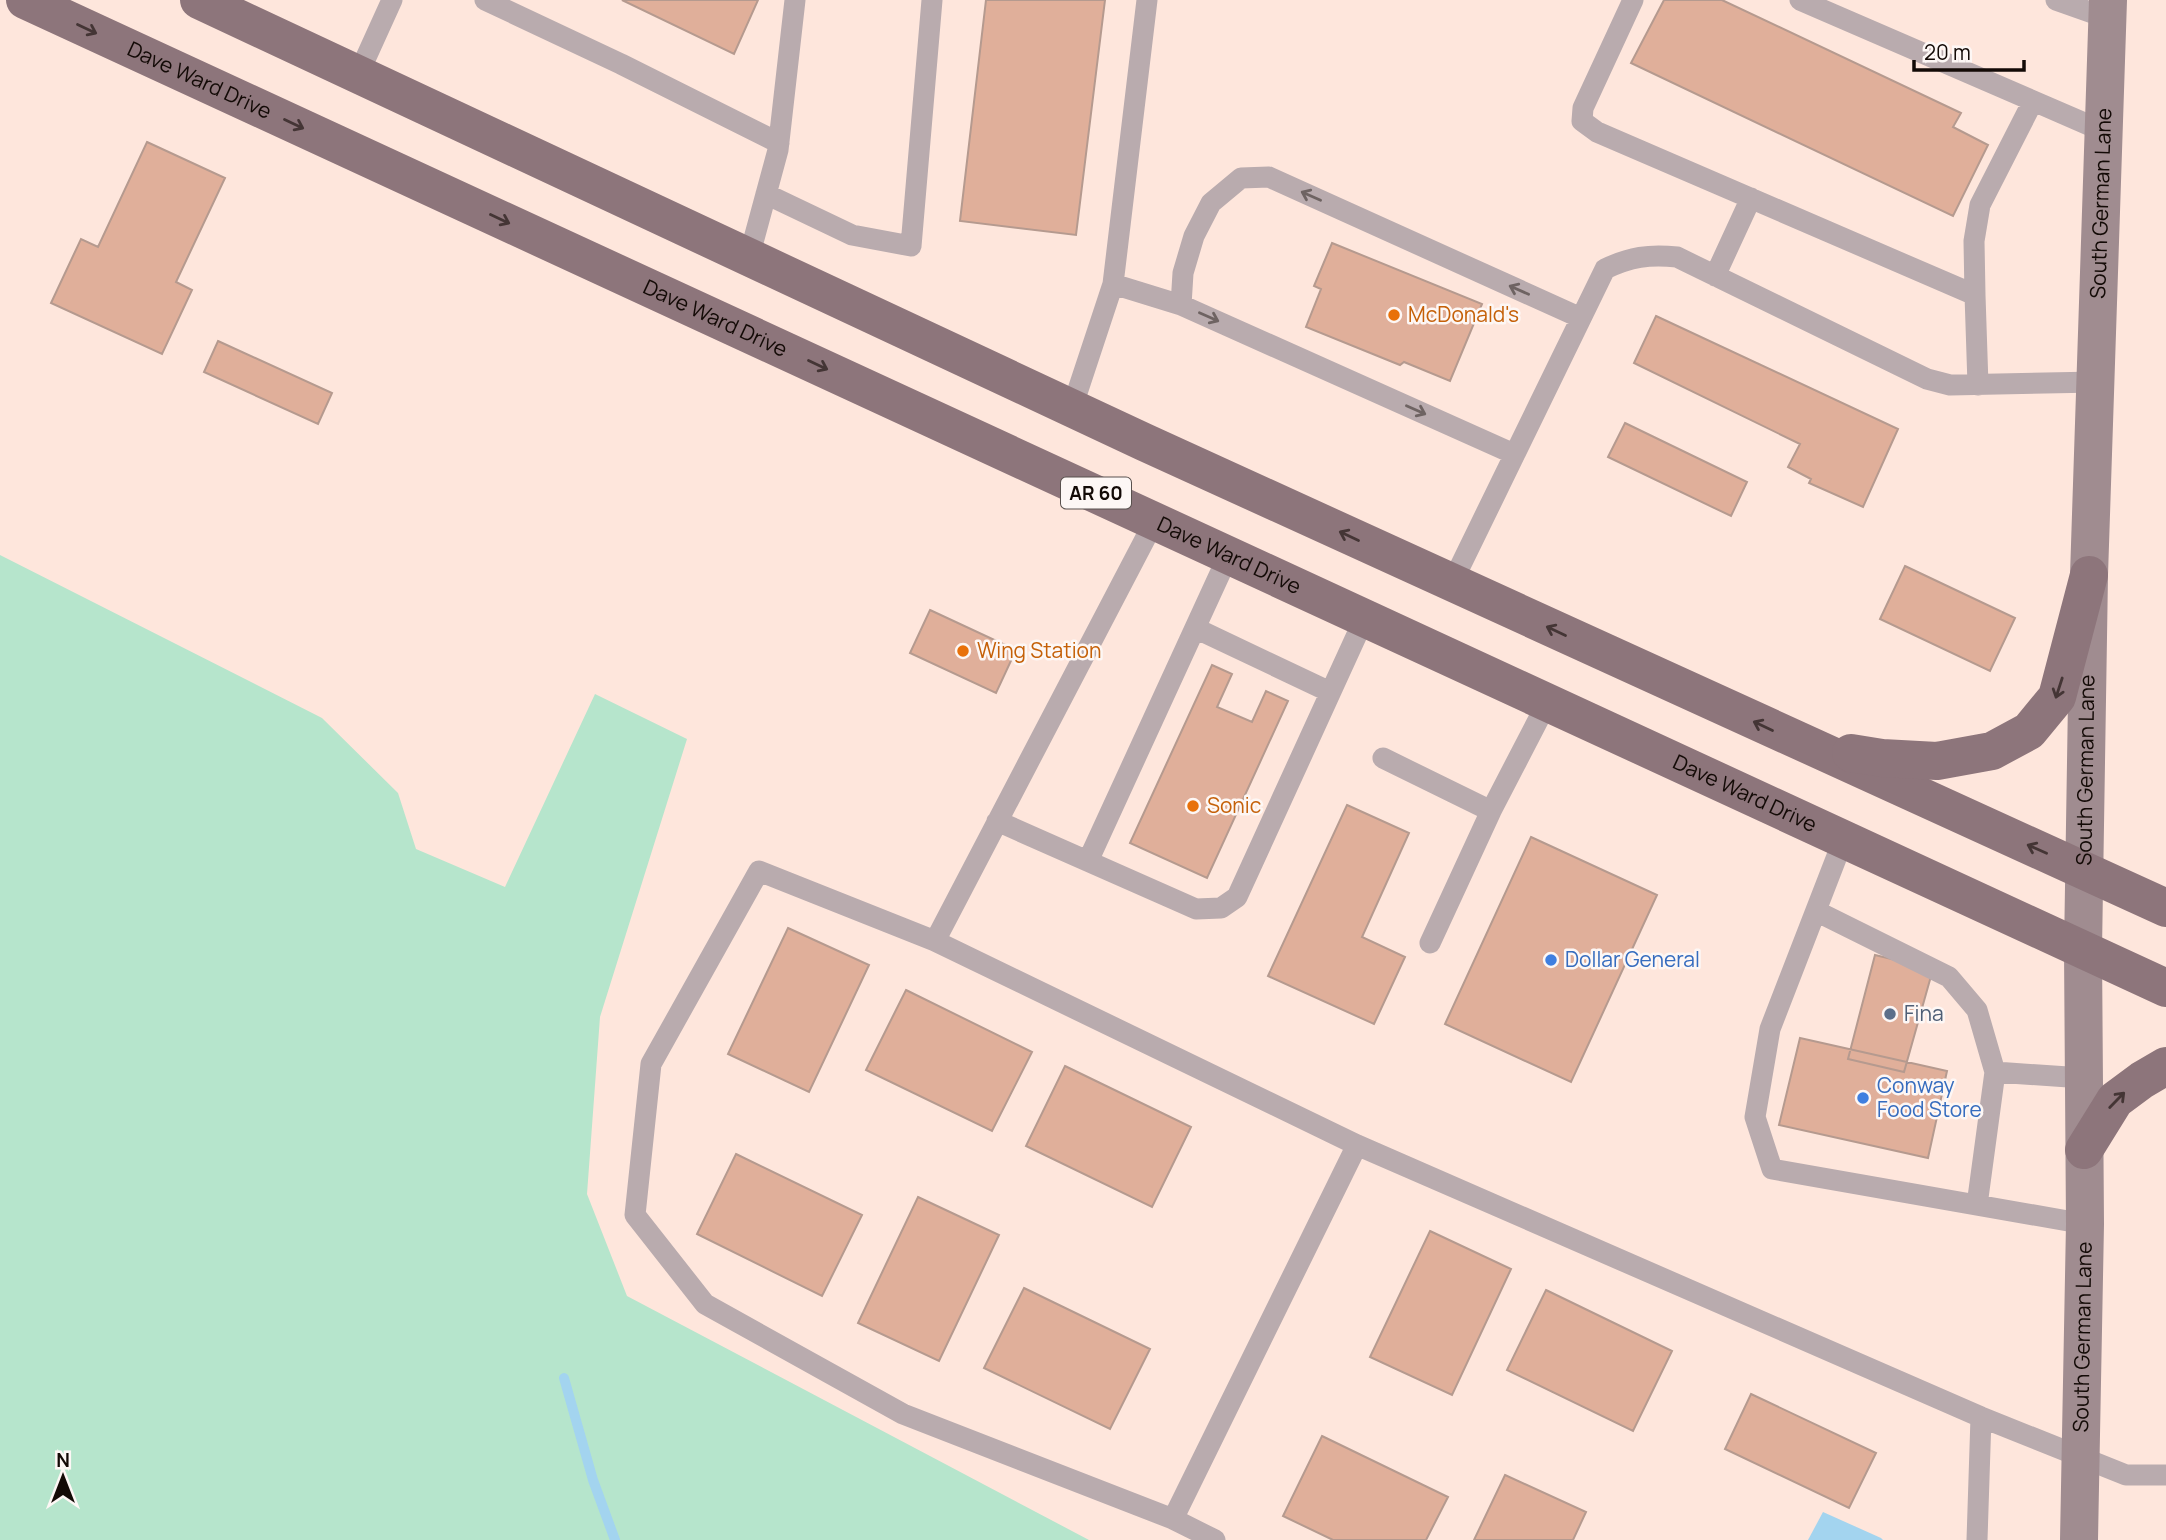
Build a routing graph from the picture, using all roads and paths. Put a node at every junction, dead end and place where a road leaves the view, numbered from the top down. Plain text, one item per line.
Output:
1 (25, 0) edge
2 (199, 0) edge
3 (392, 0) edge
4 (485, 0) edge
5 (795, 0) edge
6 (932, 0) edge
7 (1147, 0) edge
8 (1633, 0) edge
9 (1800, 0) edge
10 (2056, 0) edge
11 (2108, 9) edge
12 (358, 75) junction
13 (2033, 101) junction
14 (2105, 132) junction
15 (779, 143) junction
16 (766, 194) junction
17 (1751, 198) junction
18 (749, 257) junction
19 (1715, 276) junction
20 (1113, 284) junction
21 (1975, 295) junction
22 (1181, 305) junction
23 (1581, 318) junction
24 (2097, 382) junction
25 (1978, 385) junction
26 (1072, 408) junction
27 (1514, 454) junction
28 (1155, 520) junction
29 (1229, 554) junction
30 (2089, 575) junction
31 (1452, 583) junction
32 (1365, 617) junction
33 (1195, 628) junction
34 (1330, 692) junction
35 (1548, 701) junction
36 (1804, 744) junction
37 (1383, 758) dead end
38 (1491, 811) junction
39 (997, 821) junction
40 (1844, 838) junction
41 (1088, 861) junction
42 (2084, 870) junction
43 (2166, 908) edge
44 (1816, 911) junction
45 (935, 941) junction
46 (1430, 943) dead end
47 (2083, 950) junction
48 (2166, 988) edge
49 (2166, 1066) edge
50 (1995, 1072) junction
51 (2083, 1078) junction
52 (1357, 1145) junction
53 (2084, 1150) junction
54 (1977, 1205) junction
55 (2085, 1224) junction
56 (1981, 1417) junction
57 (2080, 1457) junction
58 (2166, 1475) edge
59 (1173, 1519) junction
60 (1215, 1540) edge
61 (1977, 1540) edge
62 (2079, 1540) edge

1 -> 28 main road, Dave Ward Drive / AR 60
2 - 12 main road
3 - 12 lane
4 - 15 lane
5 - 15 lane
6 - 16 lane
7 - 20 lane
8 - 17 lane
9 - 13 lane
10 - 11 lane
11 - 14 street, South German Lane
12 - 18 main road
13 - 14 lane
13 - 21 lane
14 - 24 street, South German Lane
15 - 16 lane
16 - 18 lane
17 - 19 lane
17 - 21 lane
18 - 26 main road
19 - 23 lane
19 - 25 lane
20 - 22 lane
20 - 26 lane
21 - 25 lane
23 -> 22 lane
22 -> 27 lane
23 - 27 lane
24 - 25 lane
24 - 30 street, South German Lane
31 -> 26 main road
27 - 31 lane
28 - 29 main road, Dave Ward Drive / AR 60
28 - 39 lane
29 - 32 main road, Dave Ward Drive / AR 60
29 - 33 lane
30 -> 36 main road
30 - 42 street, South German Lane
36 -> 31 main road
32 - 34 lane
32 - 35 main road, Dave Ward Drive / AR 60
33 - 34 lane
33 - 41 lane
34 - 41 lane
35 - 38 lane
35 - 40 main road, Dave Ward Drive / AR 60
42 -> 36 main road
37 - 38 lane
38 - 46 lane
39 - 41 lane
39 - 45 lane
40 - 44 lane
40 - 47 main road, Dave Ward Drive / AR 60
42 - 43 main road
42 - 47 street, South German Lane
44 - 50 lane
44 - 54 lane
45 - 52 lane
45 - 59 lane
47 - 48 main road, Dave Ward Drive / AR 60
47 - 51 street, South German Lane
53 -> 49 main road
50 - 51 lane
50 - 54 lane
51 - 53 street, South German Lane
52 - 56 lane
52 - 59 lane
53 - 55 street, South German Lane
54 - 55 lane
55 - 57 street, South German Lane
56 - 57 lane
56 - 61 lane
57 - 58 lane
57 - 62 street, South German Lane
59 - 60 lane

